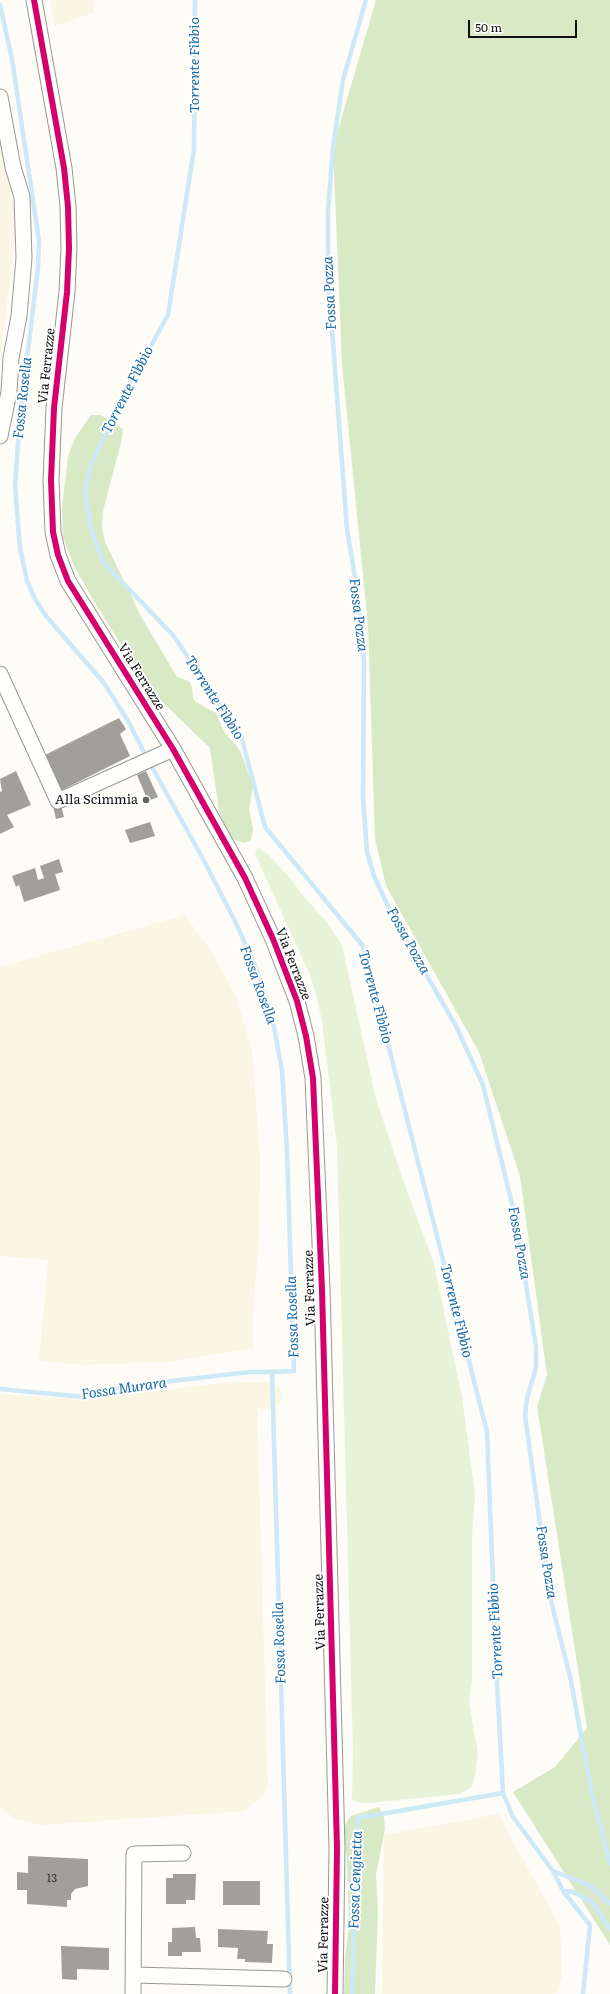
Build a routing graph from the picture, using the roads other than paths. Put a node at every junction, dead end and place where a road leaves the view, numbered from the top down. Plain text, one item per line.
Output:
1 (34, 0) edge
2 (0, 97) edge
3 (0, 436) edge
4 (0, 674) edge
5 (173, 749) junction
6 (183, 1853) dead end
7 (134, 1975) junction
8 (284, 1979) dead end
9 (133, 1994) edge
10 (335, 1994) edge

1 - 5 street, Via Ferrazze
2 - 3 street
4 - 5 street
5 - 10 street, Via Ferrazze
6 - 7 street
7 - 8 street
7 - 9 street

